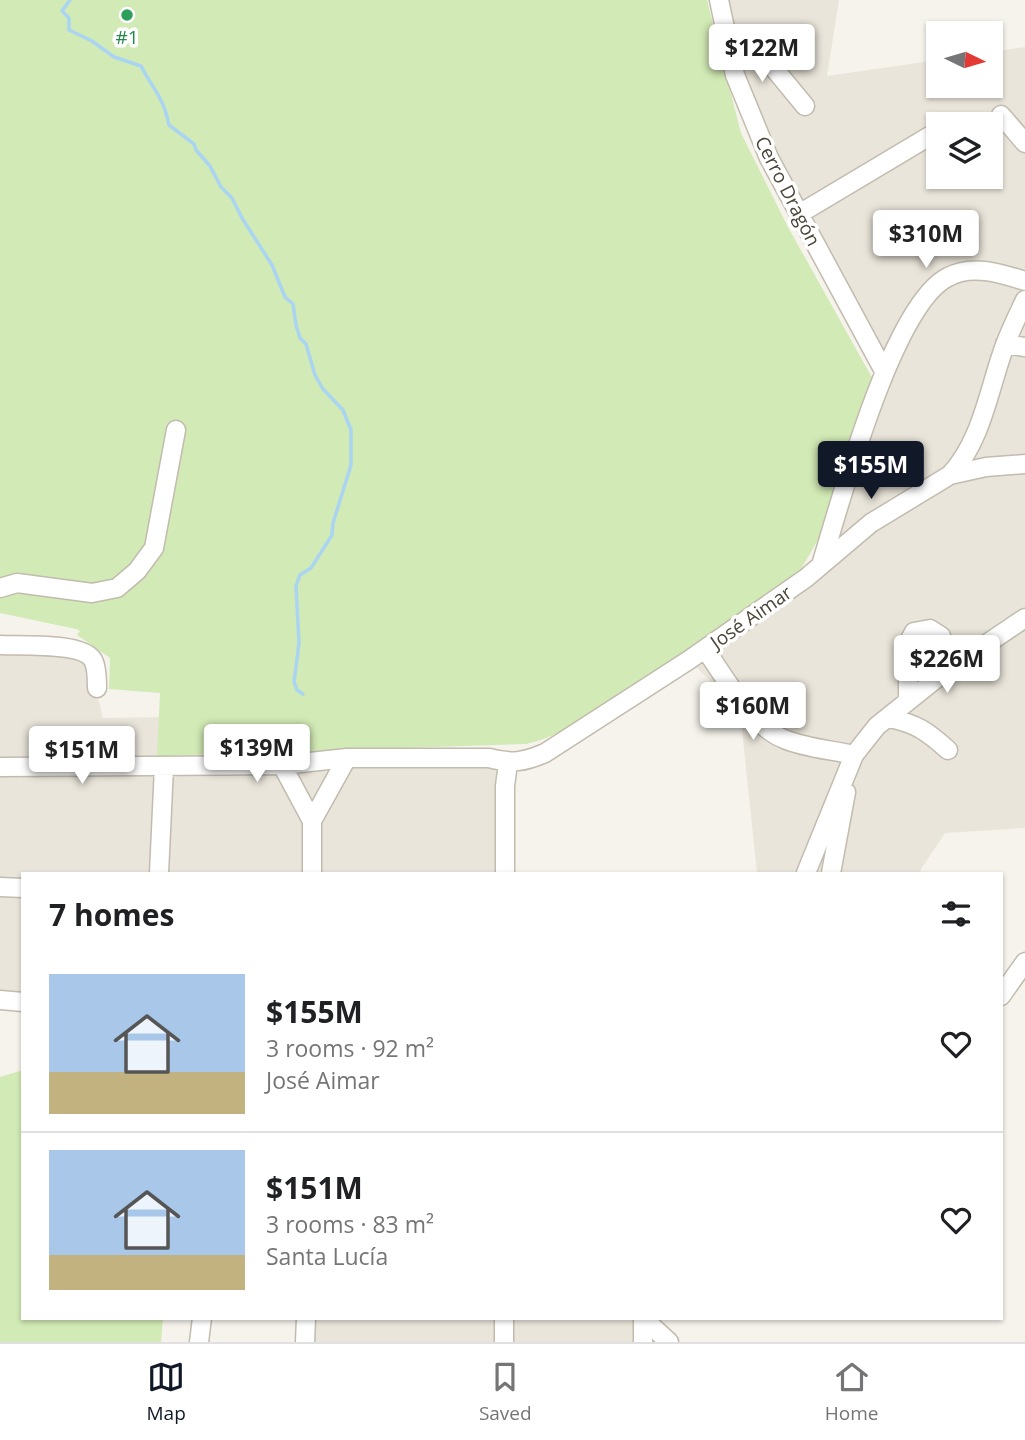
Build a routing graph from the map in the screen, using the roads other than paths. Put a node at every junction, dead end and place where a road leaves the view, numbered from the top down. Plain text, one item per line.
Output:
1 (719, 0) edge
2 (728, 43) junction
3 (805, 106) dead end
4 (1003, 117) edge
5 (926, 138) edge
6 (1025, 143) edge
7 (799, 214) junction
8 (1025, 281) edge
9 (1025, 300) edge
10 (1005, 344) junction
11 (1025, 347) edge
12 (884, 371) junction
13 (176, 430) dead end
14 (1025, 464) edge
15 (950, 475) junction
16 (821, 566) junction
17 (0, 588) edge
18 (1025, 618) edge
19 (0, 645) edge
20 (705, 649) junction
21 (942, 674) junction
22 (97, 688) dead end
23 (908, 700) junction
24 (888, 718) junction
25 (948, 750) dead end
26 (854, 755) junction
27 (347, 758) junction
28 (508, 763) junction
29 (282, 765) junction
30 (0, 767) edge
31 (164, 767) junction
32 (312, 821) junction
33 (159, 872) edge
34 (312, 872) edge
35 (505, 872) edge
36 (806, 872) edge
37 (831, 872) edge
38 (0, 887) edge
39 (21, 888) edge
40 (1025, 962) edge
41 (1003, 993) edge
42 (0, 1000) edge
43 (21, 1002) edge
44 (202, 1320) edge
45 (306, 1320) edge
46 (504, 1320) edge
47 (643, 1320) edge
48 (645, 1320) edge
49 (199, 1342) edge
50 (305, 1342) edge
51 (504, 1342) edge
52 (643, 1342) edge
53 (669, 1342) edge

1 - 2 street, Cerro Dragón
2 - 3 street
2 - 7 street, Cerro Dragón
4 - 6 street
5 - 7 street
7 - 12 street, Cerro Dragón
8 - 12 street
9 - 10 street
10 - 11 street
10 - 15 street
12 - 16 street
13 - 17 street
14 - 15 street, José Aimar
15 - 16 street, José Aimar
16 - 20 street, José Aimar
18 - 21 street
19 - 22 street
20 - 26 street
20 - 28 street, José Aimar
21 - 23 street
21 - 23 street
23 - 24 street
24 - 25 street
24 - 26 street
26 - 36 street
26 - 37 street
27 - 28 street, José Aimar
27 - 29 street, José Aimar
27 - 32 street
28 - 35 street
29 - 31 street, José Aimar
29 - 32 street
30 - 31 street, José Aimar
31 - 33 street
32 - 34 street
38 - 39 street
40 - 41 street
42 - 43 street
44 - 49 street
45 - 50 street
46 - 51 street
47 - 52 street
48 - 53 street

